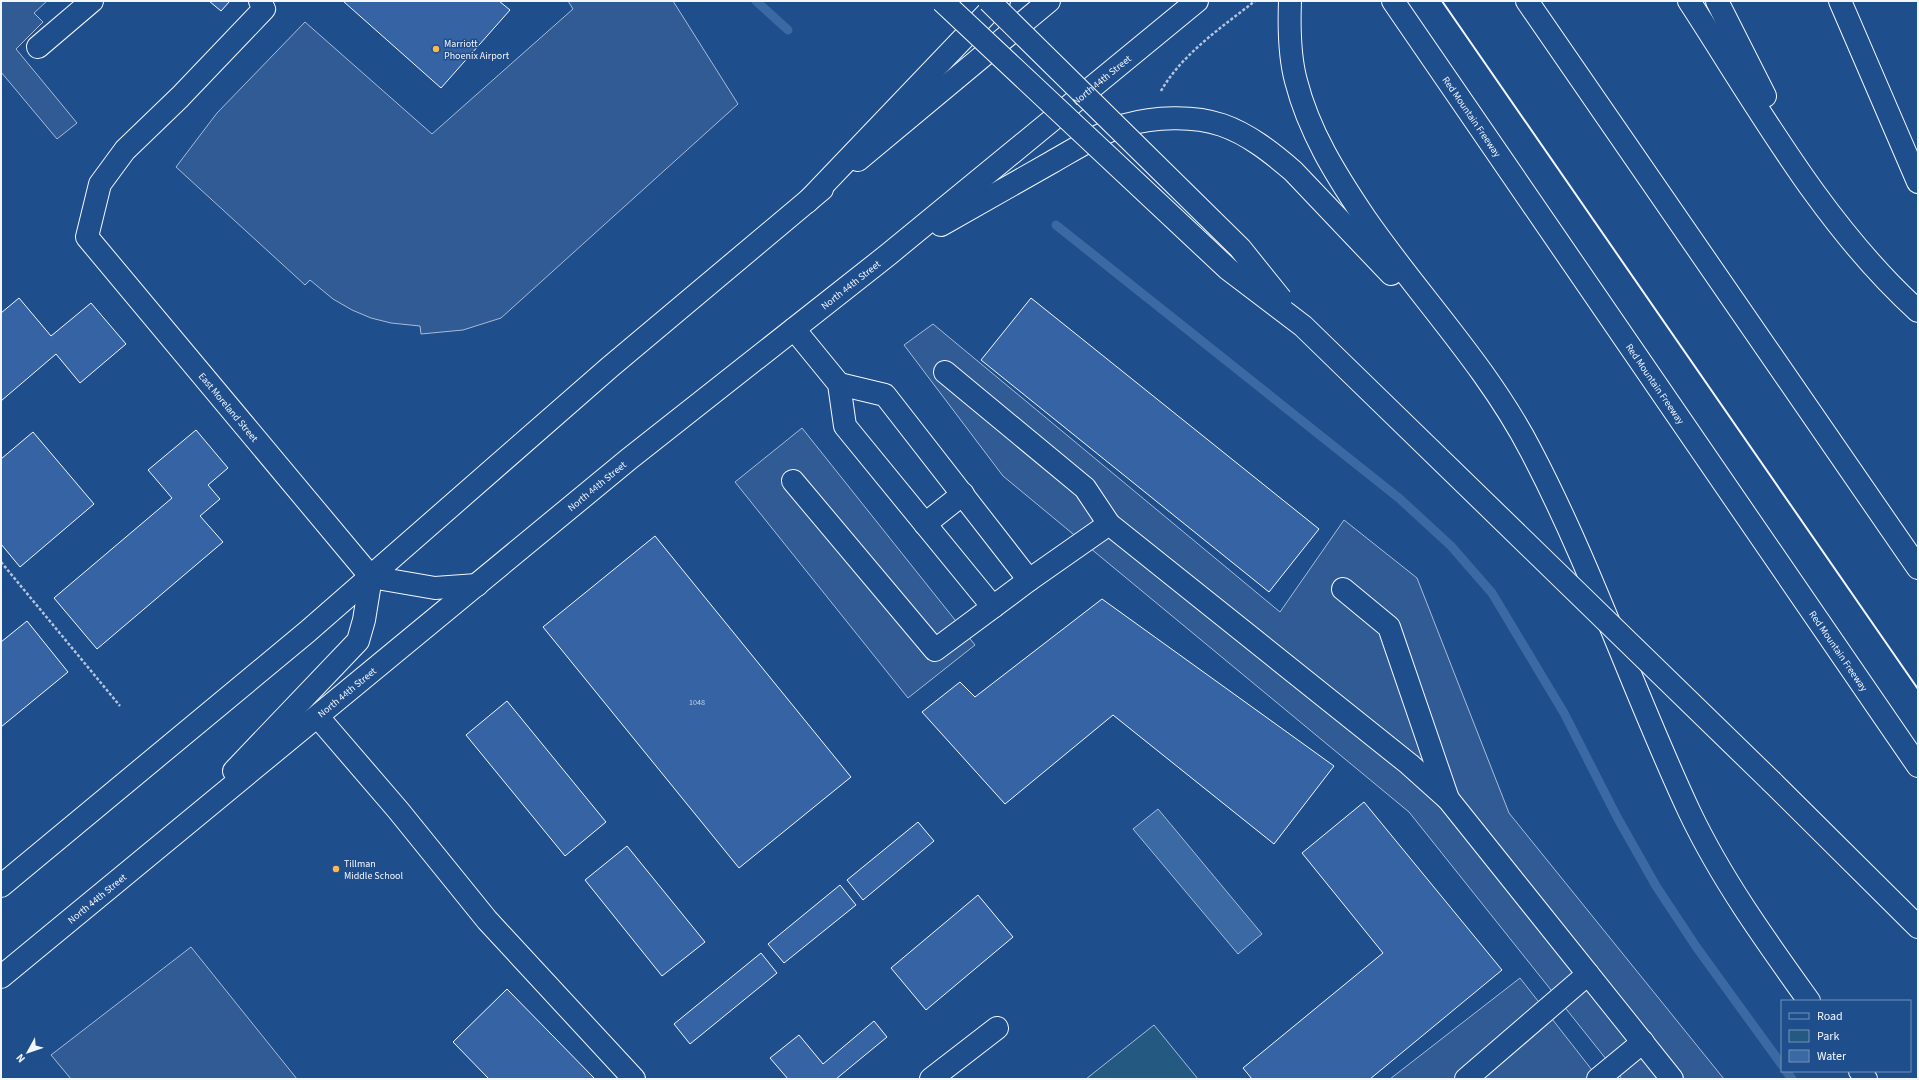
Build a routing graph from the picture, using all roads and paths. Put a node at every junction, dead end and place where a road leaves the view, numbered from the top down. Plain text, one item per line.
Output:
1 (92, 1) edge
2 (260, 1) edge
3 (942, 1) edge
4 (989, 1) edge
5 (1000, 1) edge
6 (1049, 1) edge
7 (1197, 1) edge
8 (1255, 1) edge
9 (1290, 1) edge
10 (1394, 1) edge
11 (1527, 1) edge
12 (1689, 1) edge
13 (1717, 1) edge
14 (1833, 1) edge
15 (1840, 1) edge
16 (38, 47) dead end
17 (1869, 68) junction
18 (1159, 95) dead end
19 (1918, 182) edge
20 (1813, 192) junction
21 (807, 202) junction
22 (889, 254) junction
23 (1918, 311) edge
24 (1302, 326) junction
25 (794, 329) junction
26 (1468, 354) junction
27 (945, 372) dead end
28 (838, 384) junction
29 (793, 482) dead end
30 (963, 494) junction
31 (925, 524) junction
32 (1110, 524) junction
33 (1, 562) edge
34 (1918, 568) edge
35 (370, 577) junction
36 (1029, 580) junction
37 (477, 585) junction
38 (1343, 589) dead end
39 (993, 607) junction
40 (120, 706) dead end
41 (318, 717) junction
42 (1918, 766) edge
43 (1448, 799) junction
44 (160, 847) junction
45 (1, 886) edge
46 (1918, 927) edge
47 (1588, 974) junction
48 (1, 977) edge
49 (1808, 1000) edge
50 (997, 1028) dead end
51 (1643, 1042) junction
52 (634, 1079) edge
53 (931, 1079) edge
54 (1466, 1079) edge
55 (1598, 1079) edge
56 (1672, 1079) edge

1 - 16 main road
2 - 35 main road, East Moreland Street
3 - 24 main road, bridge
4 - 24 main road, bridge
5 - 21 main road
6 - 21 main road
7 - 22 main road, North 44th Street
8 - 18 path
9 - 26 main road
10 - 42 main road, Red Mountain Freeway
11 - 34 main road
12 - 20 main road
13 - 20 main road
14 - 17 main road
15 - 17 main road
17 - 19 main road
20 - 23 main road
21 - 35 main road
22 - 25 main road, North 44th Street
22 - 26 main road
24 - 46 main road, bridge
25 - 28 main road
25 - 37 main road, North 44th Street
26 - 49 main road
27 - 32 main road
28 - 30 main road
28 - 31 main road
29 - 39 main road
30 - 31 main road
30 - 36 main road
31 - 39 main road
32 - 36 main road
32 - 43 main road
33 - 40 path
35 - 37 main road
35 - 44 main road
35 - 45 main road
36 - 39 main road
37 - 41 main road, North 44th Street
38 - 43 main road
41 - 44 main road, North 44th Street
41 - 52 main road
43 - 47 main road
44 - 48 main road, North 44th Street
47 - 51 main road
47 - 54 main road
50 - 53 main road
51 - 55 main road
51 - 56 main road

